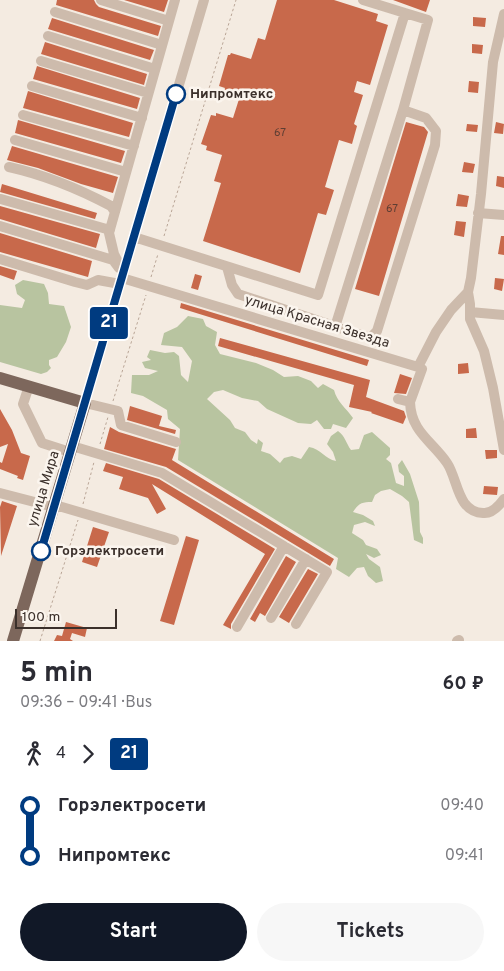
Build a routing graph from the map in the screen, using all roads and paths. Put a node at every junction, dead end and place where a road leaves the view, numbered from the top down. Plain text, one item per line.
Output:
1 (101, 0) edge
2 (175, 0) edge
3 (204, 0) edge
4 (236, 0) edge
5 (363, 0) edge
6 (55, 12) dead end
7 (406, 13) junction
8 (504, 14) edge
9 (169, 21) junction
10 (48, 36) dead end
11 (162, 45) junction
12 (41, 61) dead end
13 (155, 69) junction
14 (32, 86) dead end
15 (148, 93) junction
16 (403, 110) junction
17 (22, 115) dead end
18 (142, 118) junction
19 (15, 140) dead end
20 (134, 146) junction
21 (9, 168) dead end
22 (126, 172) junction
23 (1, 198) edge
24 (115, 212) junction
25 (478, 213) junction
26 (504, 215) edge
27 (0, 226) edge
28 (110, 230) junction
29 (134, 237) junction
30 (163, 238) dead end
31 (160, 248) dead end
32 (0, 259) edge
33 (228, 267) junction
34 (122, 278) junction
35 (148, 286) junction
36 (468, 292) junction
37 (470, 312) junction
38 (504, 315) edge
39 (335, 327) junction
40 (418, 367) junction
41 (0, 378) edge
42 (29, 386) junction
43 (398, 398) dead end
44 (410, 402) junction
45 (85, 403) junction
46 (110, 409) junction
47 (176, 442) dead end
48 (71, 449) junction
49 (504, 450) edge
50 (97, 453) junction
51 (0, 493) edge
52 (504, 499) edge
53 (54, 507) junction
54 (80, 513) junction
55 (174, 540) dead end
56 (284, 546) junction
57 (306, 559) junction
58 (271, 618) dead end
59 (296, 624) dead end
60 (237, 627) dead end
61 (13, 641) edge
62 (40, 641) edge

1 - 9 street
2 - 9 street
3 - 29 street
4 - 30 path
5 - 7 street
6 - 11 street
7 - 16 street
7 - 33 street
8 - 25 street
9 - 11 street
10 - 13 street
11 - 13 street
12 - 15 street
13 - 15 street
14 - 18 street
15 - 18 street
16 - 39 street
16 - 39 street
17 - 20 street
18 - 20 street
19 - 22 street
20 - 22 street
21 - 24 street
22 - 24 street
23 - 28 street
24 - 28 street
25 - 26 street
25 - 36 street
27 - 34 street
28 - 34 street
29 - 33 street
29 - 34 street
31 - 35 path
32 - 34 street
33 - 39 street
34 - 35 street, улица Красная Звезда
34 - 45 street
35 - 40 street, улица Красная Звезда
35 - 46 path
36 - 37 street
36 - 40 street
37 - 38 street
37 - 49 street
40 - 44 street
41 - 42 main road
42 - 45 main road
42 - 48 street
43 - 44 street
44 - 52 street
45 - 46 street
45 - 48 main road, улица Мира
46 - 47 street
46 - 50 path
48 - 50 street
48 - 53 main road, улица Мира
50 - 54 path
50 - 56 street
51 - 53 street
53 - 54 street
53 - 61 main road, улица Мира
54 - 55 street
54 - 62 path
56 - 57 street
56 - 60 street
57 - 58 street
57 - 59 street

